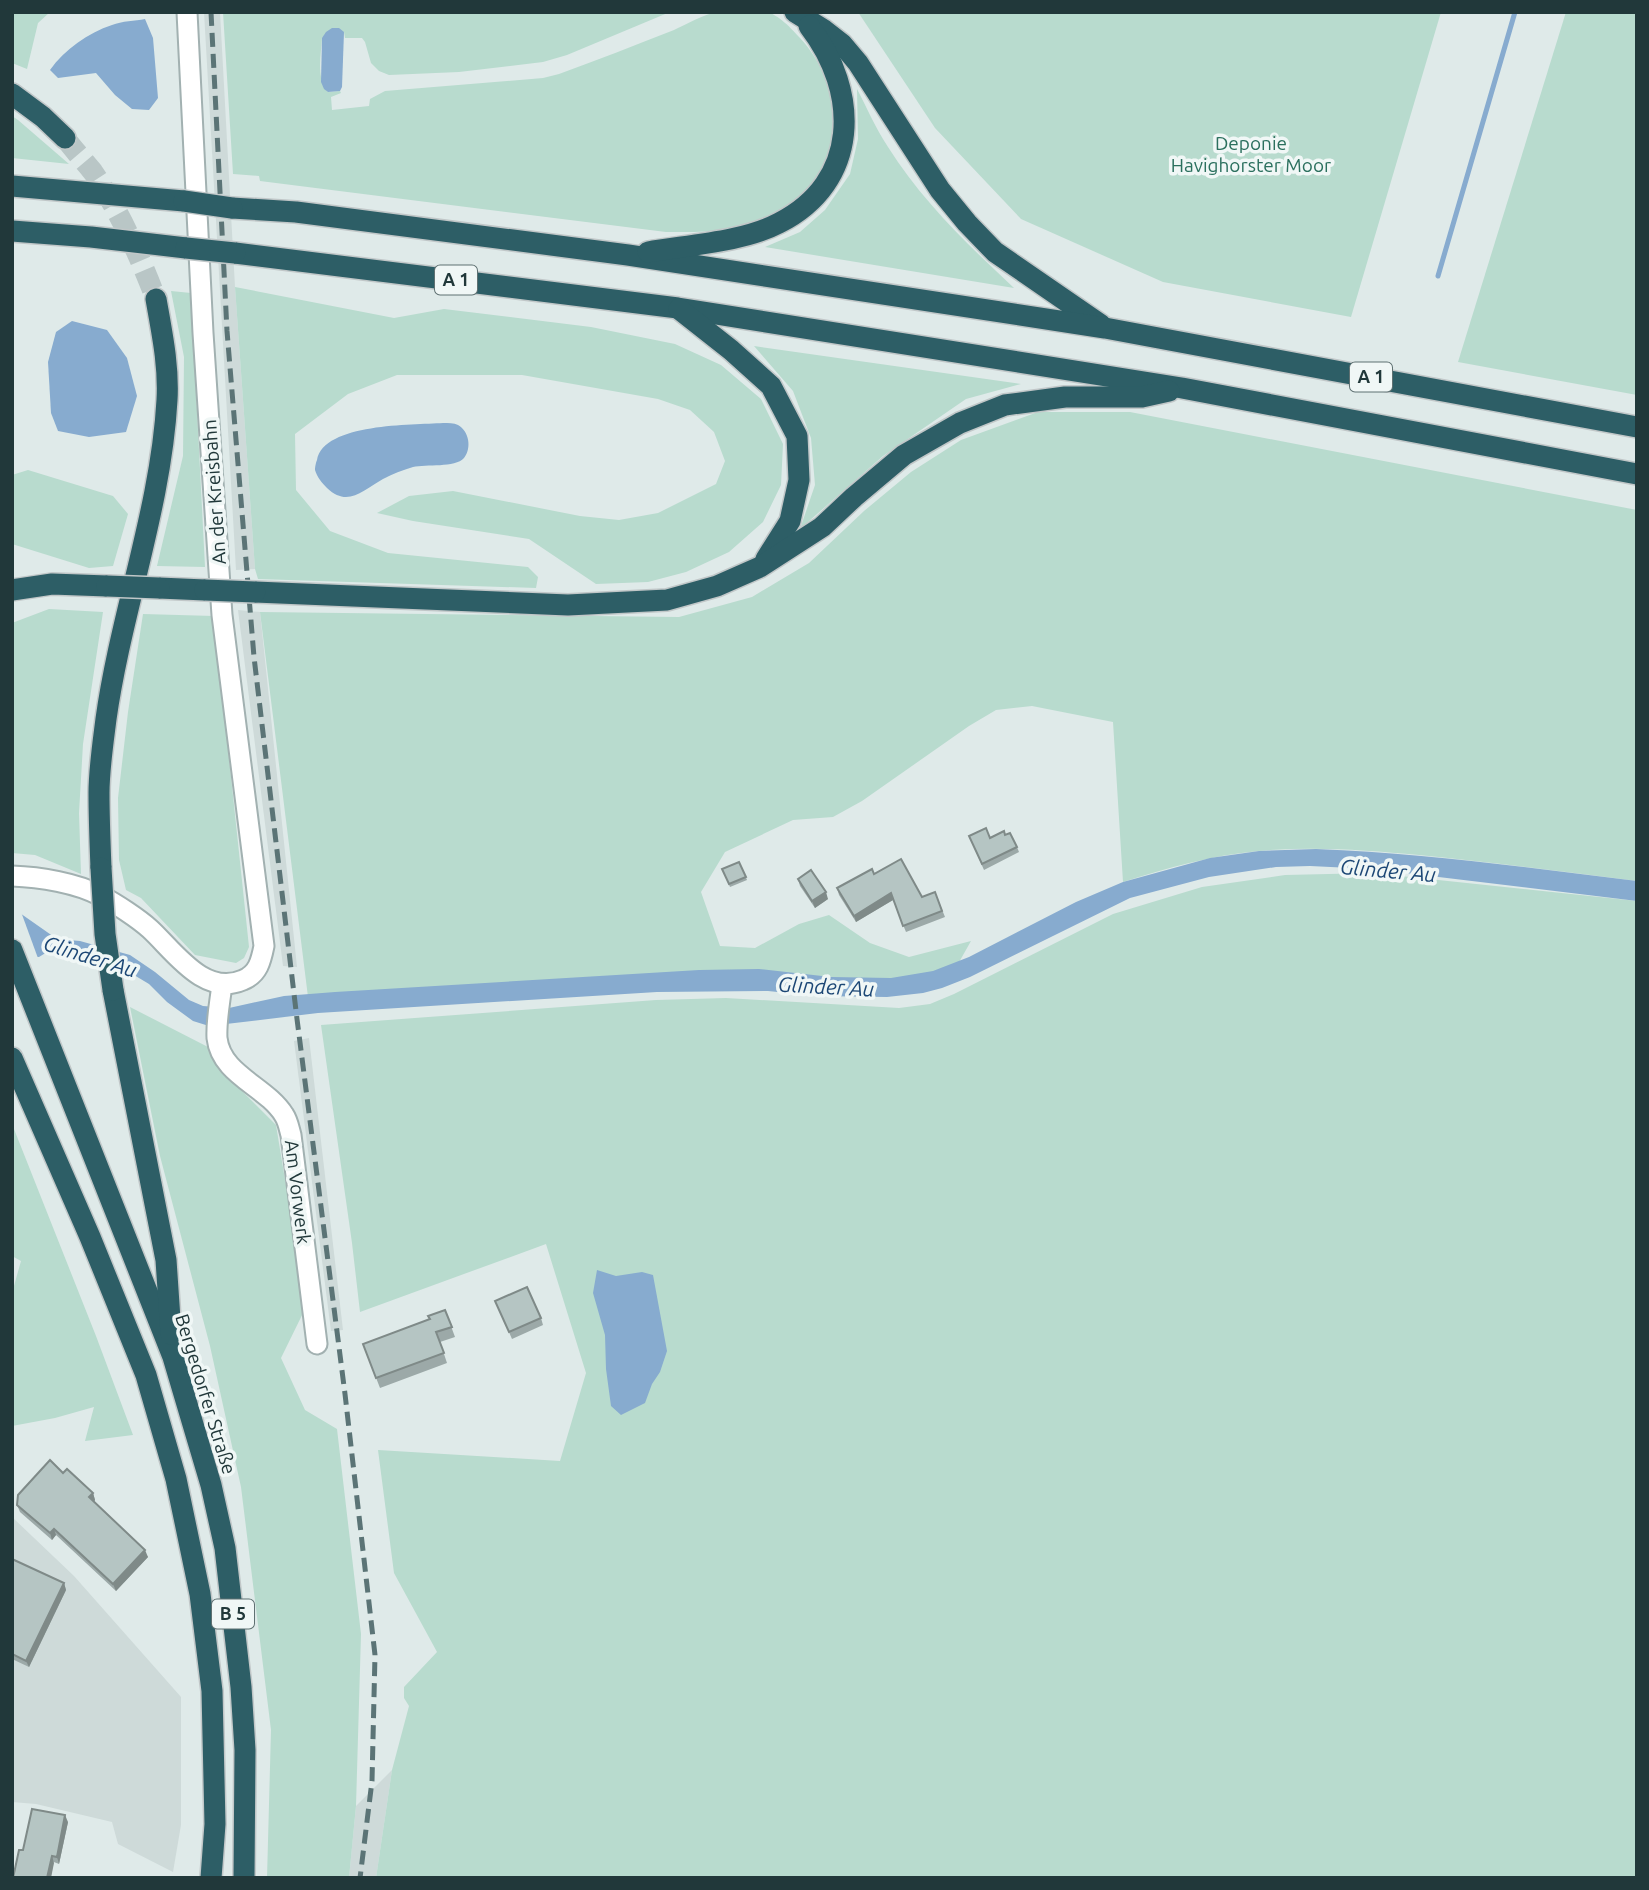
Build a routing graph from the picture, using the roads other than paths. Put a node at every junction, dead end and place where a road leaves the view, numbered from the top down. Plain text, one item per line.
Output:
1 (187, 12) edge
2 (798, 14) edge
3 (12, 94) edge
4 (65, 138) tunnel mouth
5 (12, 186) edge
6 (12, 231) edge
7 (628, 255) junction
8 (156, 299) tunnel mouth
9 (677, 308) junction
10 (1105, 328) junction
11 (1182, 388) junction
12 (1637, 426) edge
13 (1637, 474) edge
14 (760, 567) junction
15 (12, 576) edge
16 (52, 584) junction
17 (12, 590) edge
18 (12, 604) edge
19 (12, 876) edge
20 (12, 950) edge
21 (222, 984) junction
22 (12, 1058) edge
23 (317, 1343) dead end
24 (173, 1357) junction
25 (211, 1878) edge
26 (244, 1878) edge

1 - 21 street, An der Kreisbahn
2 - 7 highway
2 - 10 highway
3 - 4 highway
5 - 7 highway, A 1, bridge
6 - 9 highway, A 1, bridge
7 - 10 highway, A 1
8 - 24 highway, bridge
9 - 11 highway, A 1
9 - 14 highway
10 - 12 highway, A 1
11 - 13 highway, A 1
11 - 14 highway
14 - 16 highway, bridge
15 - 16 highway
16 - 17 highway
16 - 18 highway
19 - 21 street
20 - 24 highway, Bergedorfer Straße / B 5
21 - 23 street, Am Vorwerk
22 - 25 highway, B 5
24 - 26 highway, Bergedorfer Straße / B 5

